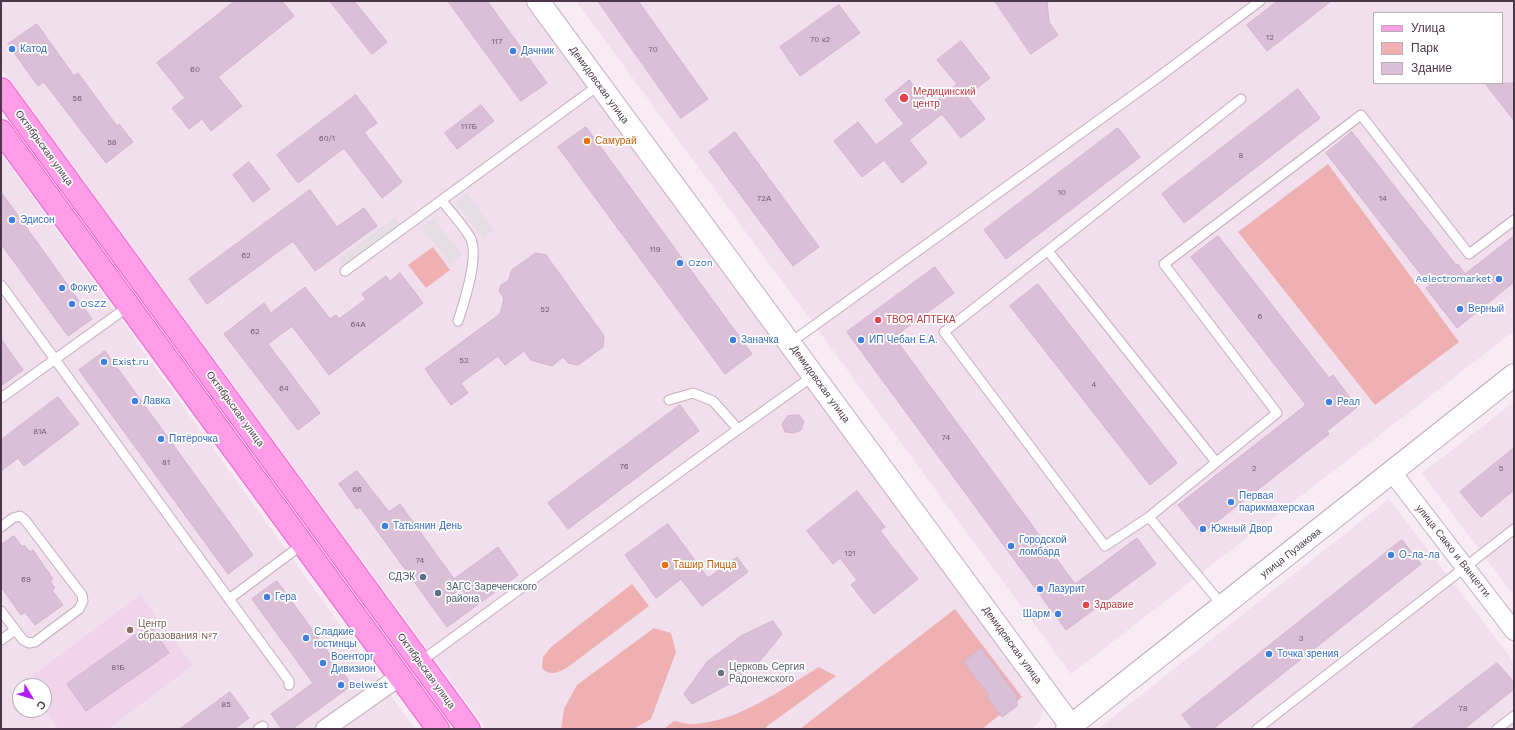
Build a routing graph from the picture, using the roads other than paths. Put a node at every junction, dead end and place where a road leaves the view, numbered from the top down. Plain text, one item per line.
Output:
1 (538, 1) edge
2 (1260, 1) edge
3 (599, 85) junction
4 (1, 89) edge
5 (1241, 99) dead end
6 (1, 131) edge
7 (442, 200) junction
8 (1514, 220) edge
9 (1048, 251) junction
10 (345, 271) dead end
11 (1, 285) edge
12 (129, 306) junction
13 (458, 322) dead end
14 (790, 343) junction
15 (55, 359) junction
16 (1514, 375) edge
17 (813, 376) junction
18 (1, 398) edge
19 (669, 400) dead end
20 (738, 429) junction
21 (1216, 462) junction
22 (1392, 471) junction
23 (1149, 517) junction
24 (1, 527) edge
25 (1514, 529) edge
26 (303, 544) junction
27 (1465, 567) junction
28 (229, 599) junction
29 (1223, 606) junction
30 (1, 612) edge
31 (15, 630) junction
32 (1514, 631) edge
33 (1, 640) edge
34 (420, 662) junction
35 (399, 677) junction
36 (289, 685) dead end
37 (1514, 716) edge
38 (1071, 728) edge
39 (325, 729) edge
40 (438, 729) edge
41 (469, 729) edge
42 (1257, 729) edge
43 (1497, 729) edge

1 - 3 street, Демидовская улица
2 - 14 lane
3 - 7 lane
3 - 14 street, Демидовская улица
4 - 34 main road, Октябрьская улица
5 - 9 lane
6 - 12 main road
7 - 10 lane
7 - 13 lane
8 - 21 lane
9 - 21 lane
9 - 23 lane
11 - 15 lane
12 - 15 lane
12 - 26 main road
14 - 17 street, Демидовская улица
15 - 18 lane
15 - 28 lane
16 - 22 street, улица Пузакова
17 - 20 lane
17 - 38 street, Демидовская улица
19 - 20 lane
20 - 34 lane
21 - 23 lane
22 - 27 street, улица Сакко и Ванцетти
22 - 29 street, улица Пузакова
23 - 29 lane
24 - 31 lane
25 - 27 lane
26 - 28 lane
26 - 35 main road
27 - 32 street, улица Сакко и Ванцетти
27 - 42 lane
28 - 36 lane
29 - 38 street, улица Пузакова
30 - 31 lane
31 - 33 lane
34 - 41 main road, Октябрьская улица
35 - 39 street
35 - 40 main road
37 - 43 lane

